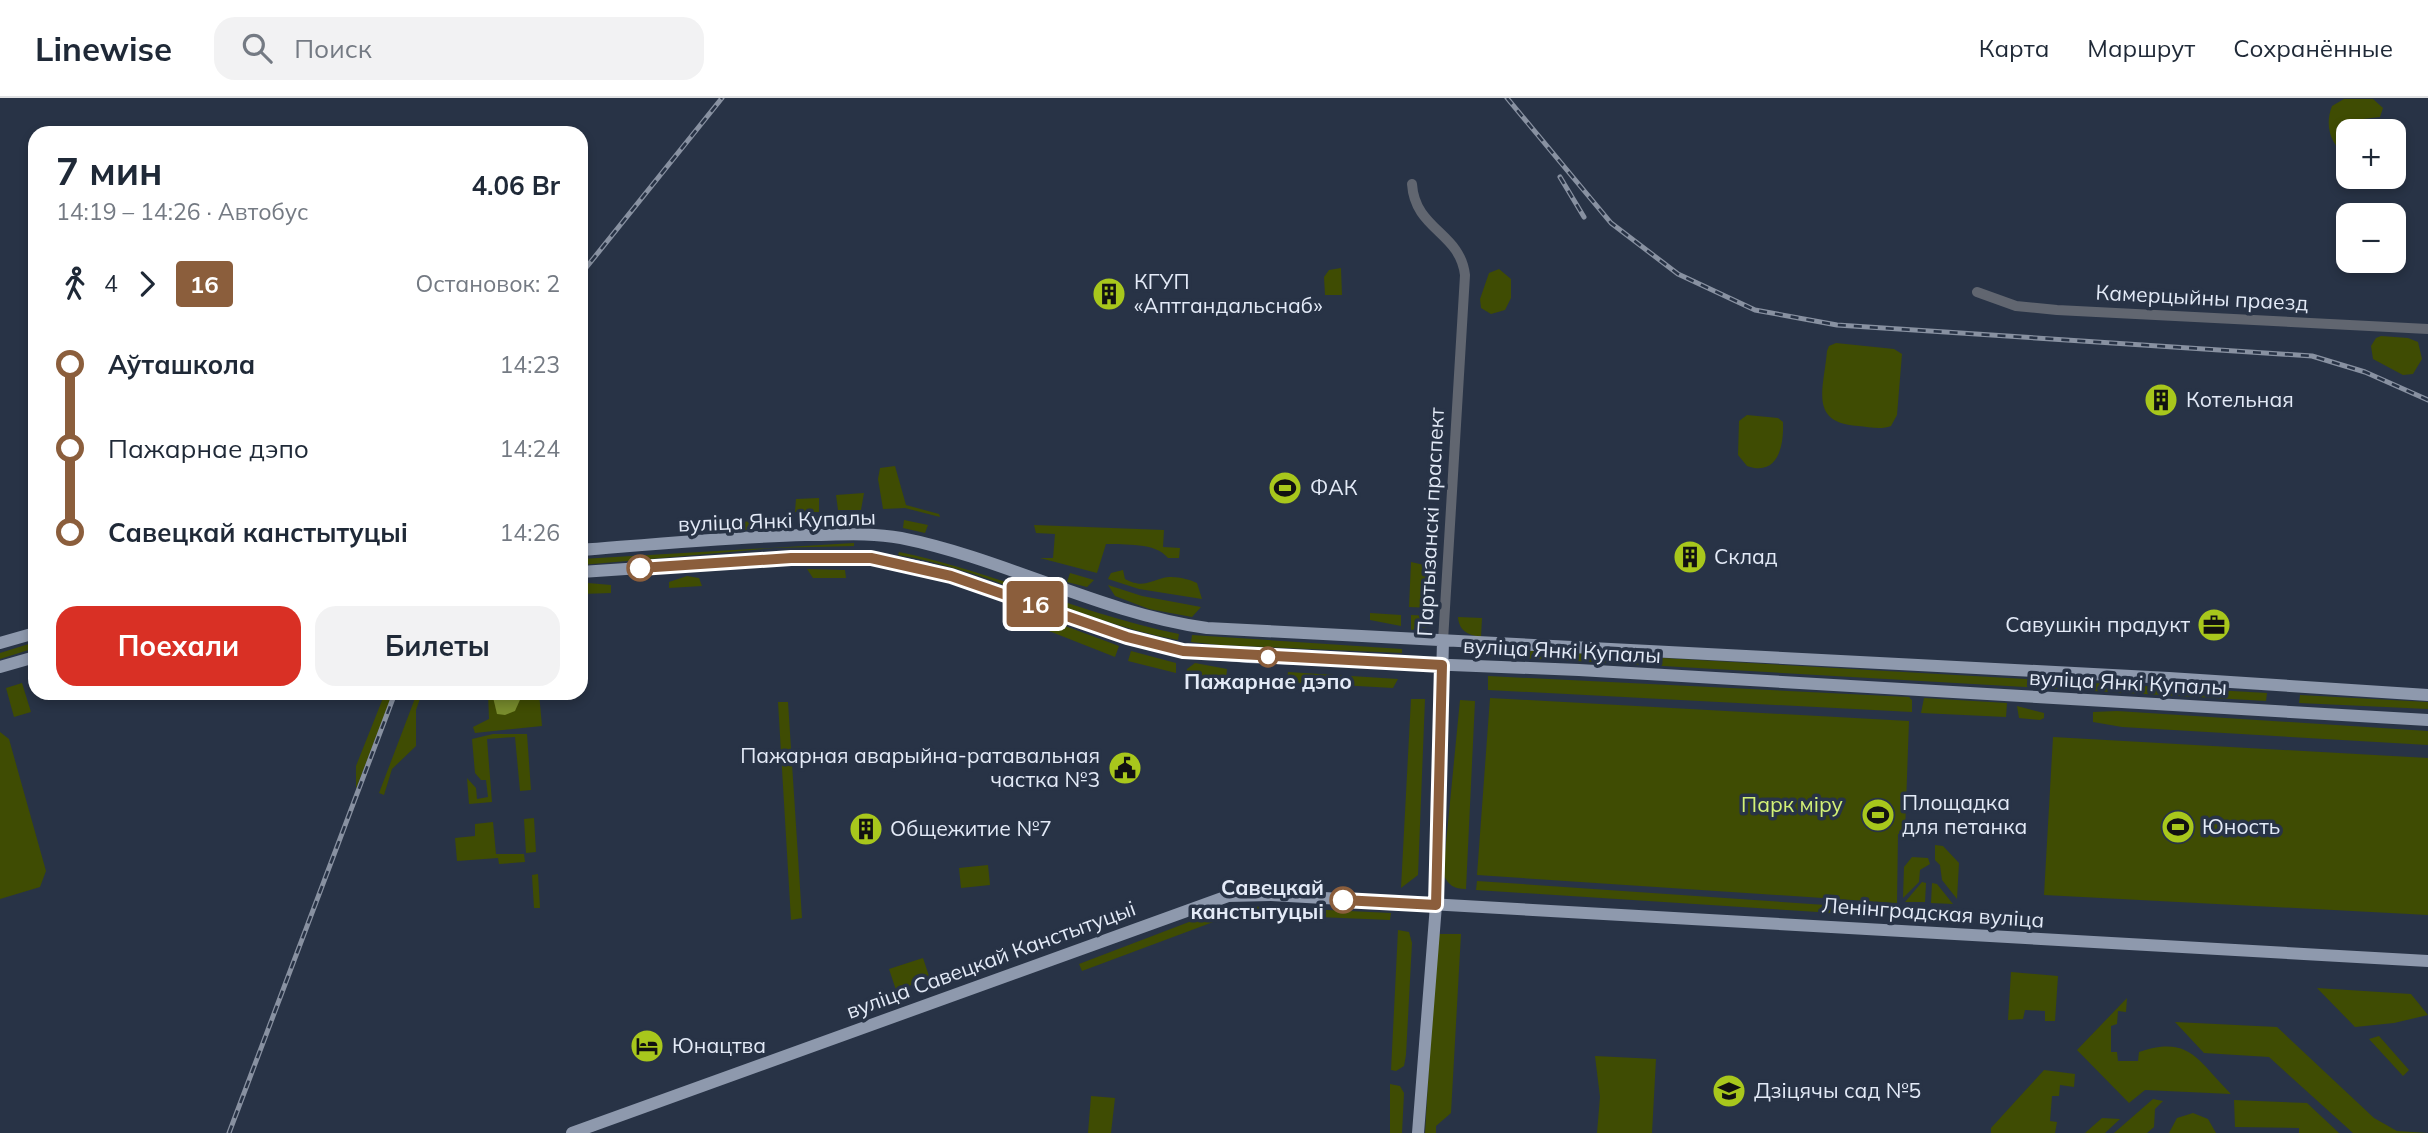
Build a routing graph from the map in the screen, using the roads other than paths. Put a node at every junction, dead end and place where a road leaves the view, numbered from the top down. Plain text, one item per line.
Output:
1 (1412, 184) dead end
2 (1977, 292) dead end
3 (2428, 329) edge
4 (873, 535) junction
5 (588, 549) edge
6 (871, 558) junction
7 (588, 572) edge
8 (28, 635) edge
9 (1443, 641) junction
10 (0, 643) edge
11 (28, 659) edge
12 (1442, 665) junction
13 (0, 667) edge
14 (2283, 685) junction
15 (2428, 695) edge
16 (2282, 711) junction
17 (2428, 720) edge
18 (1436, 905) junction
19 (2428, 961) edge
20 (572, 1133) edge
21 (1418, 1133) edge

1 - 9 street, Партызанскі праспект
2 - 3 street, Камерцыйны праезд
4 - 5 main road, вуліца Янкі Купалы
4 - 6 main road
4 - 9 main road, вуліца Янкі Купалы
6 - 7 main road, вуліца Янкі Купалы
6 - 12 main road, вуліца Янкі Купалы
8 - 10 main road
9 - 12 main road, Партызанскі праспект
9 - 14 main road, вуліца Янкі Купалы
11 - 13 main road
12 - 16 main road, вуліца Янкі Купалы
12 - 18 main road, Партызанскі праспект
14 - 15 main road, вуліца Янкі Купалы
14 - 16 main road
16 - 17 main road, вуліца Янкі Купалы
18 - 19 main road, Ленінградская вуліца
18 - 20 main road, вуліца Савецкай Канстытуцыі
18 - 21 main road, Партызанскі праспект

